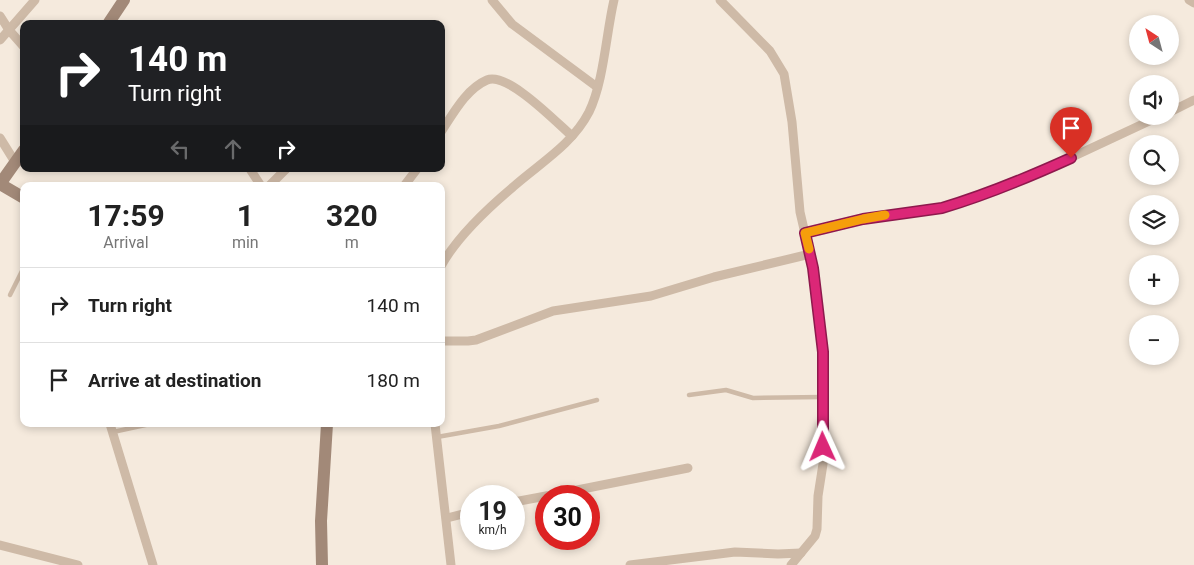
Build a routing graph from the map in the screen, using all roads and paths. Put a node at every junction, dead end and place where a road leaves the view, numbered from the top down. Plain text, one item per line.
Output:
1 (35, 0) edge
2 (124, 0) edge
3 (492, 0) edge
4 (614, 0) edge
5 (720, 0) edge
6 (1189, 0) edge
7 (1194, 3) edge
8 (0, 16) edge
9 (111, 20) edge
10 (9, 30) junction
11 (0, 40) edge
12 (20, 42) edge
13 (597, 87) junction
14 (1194, 100) edge
15 (1179, 108) edge
16 (1141, 125) edge
17 (445, 126) edge
18 (572, 136) junction
19 (0, 138) edge
20 (20, 156) edge
21 (16, 162) junction
22 (283, 172) edge
23 (273, 182) edge
24 (0, 184) edge
25 (20, 196) edge
26 (805, 233) junction
27 (810, 254) junction
28 (445, 260) edge
29 (20, 276) edge
30 (10, 295) dead end
31 (445, 341) edge
32 (689, 395) dead end
33 (823, 398) junction
34 (598, 400) dead end
35 (327, 427) edge
36 (435, 427) edge
37 (111, 428) edge
38 (437, 437) junction
39 (688, 468) dead end
40 (600, 485) edge
41 (460, 515) edge
42 (447, 518) junction
43 (0, 545) edge
44 (802, 553) junction
45 (78, 565) edge
46 (153, 565) edge
47 (322, 565) edge
48 (451, 565) edge
49 (630, 565) edge
50 (791, 565) edge

1 - 10 street
2 - 9 street
3 - 13 street
4 - 13 street
5 - 26 street
6 - 7 street
8 - 10 street
10 - 11 street
10 - 12 street
13 - 18 street
14 - 15 street
16 - 26 street
17 - 18 street
18 - 28 street
19 - 21 street
20 - 21 street
21 - 24 street
22 - 23 street
24 - 25 street
26 - 27 street
27 - 31 street
27 - 33 street
29 - 30 lane
32 - 33 lane
33 - 44 street
34 - 38 lane
35 - 47 street
36 - 38 street
37 - 46 street
38 - 42 street
39 - 40 street
41 - 42 street
42 - 48 street
43 - 45 street
44 - 49 street
44 - 50 street

